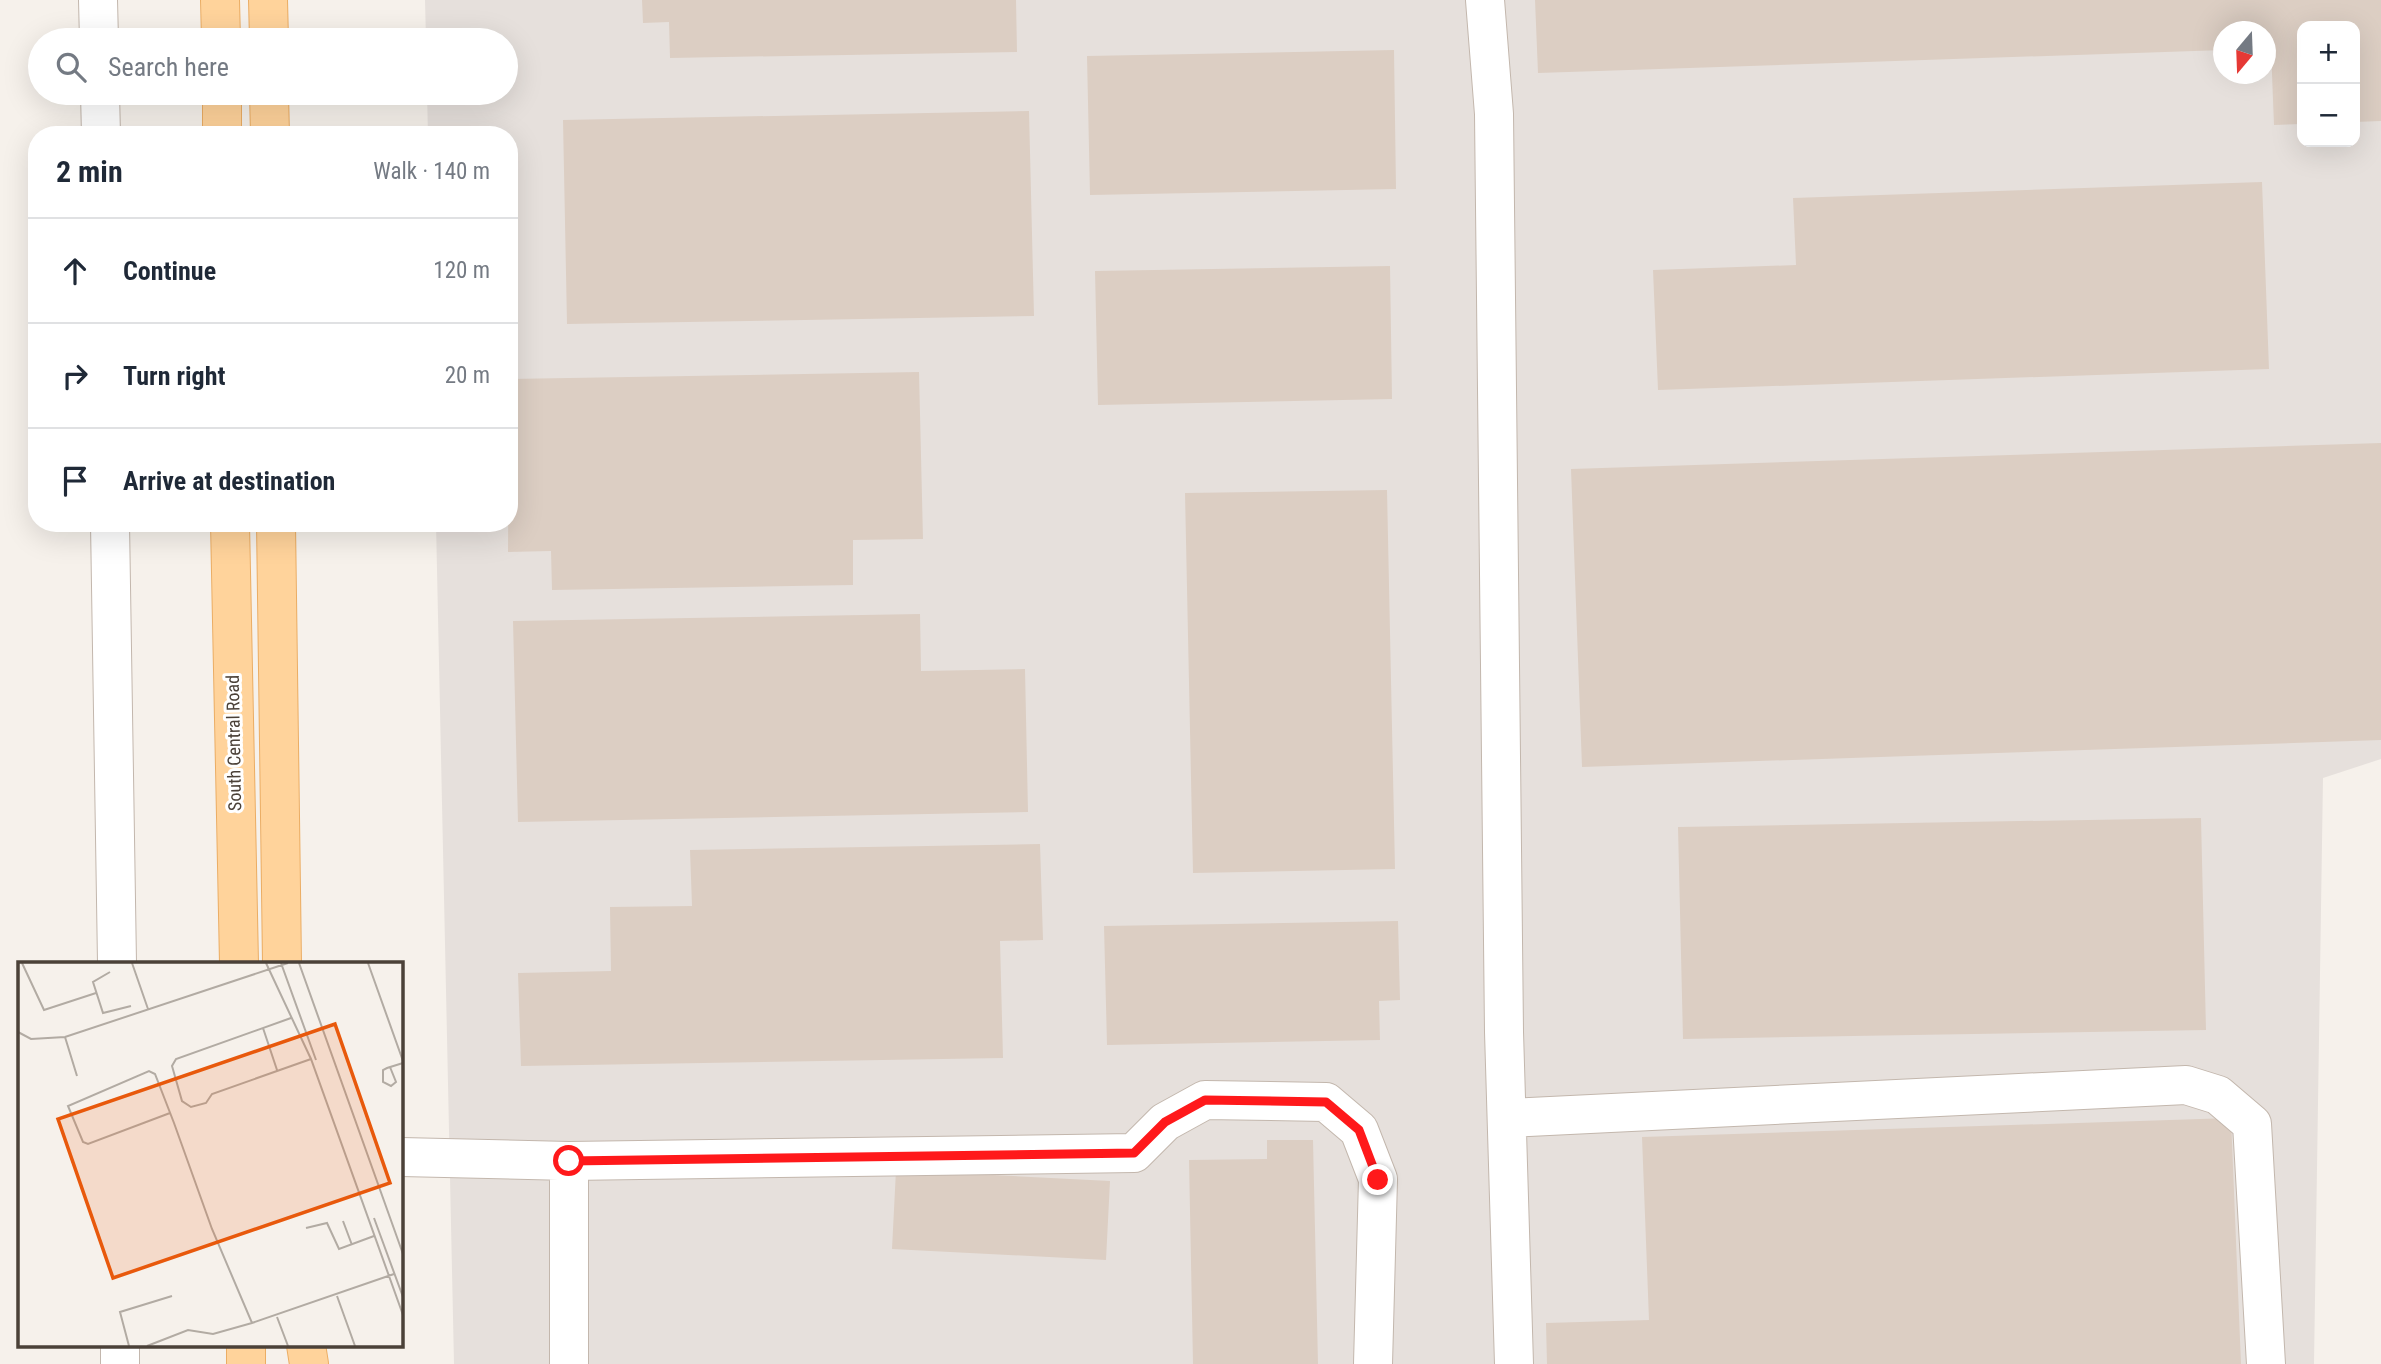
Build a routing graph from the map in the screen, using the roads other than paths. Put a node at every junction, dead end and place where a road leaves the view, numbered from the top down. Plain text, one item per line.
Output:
1 (98, 0) edge
2 (220, 0) edge
3 (268, 0) edge
4 (1485, 0) edge
5 (99, 28) edge
6 (221, 28) edge
7 (269, 28) edge
8 (100, 105) edge
9 (222, 105) edge
10 (269, 105) edge
11 (101, 126) edge
12 (222, 126) edge
13 (270, 126) edge
14 (110, 532) edge
15 (230, 532) edge
16 (276, 532) edge
17 (117, 962) edge
18 (239, 962) edge
19 (282, 962) edge
20 (1507, 1118) junction
21 (402, 1157) edge
22 (569, 1161) junction
23 (120, 1346) edge
24 (246, 1346) edge
25 (306, 1346) edge
26 (120, 1364) edge
27 (246, 1364) edge
28 (309, 1364) edge
29 (569, 1364) edge
30 (1373, 1364) edge
31 (1514, 1364) edge
32 (2266, 1364) edge

1 - 5 street
2 - 6 main road
3 - 7 main road
4 - 20 street
8 - 11 street
9 - 12 main road
10 - 13 main road
14 - 17 street
15 - 18 main road, South Central Road
16 - 19 main road
20 - 31 street
20 - 32 street
21 - 22 street
22 - 29 street
22 - 30 street
23 - 26 street
24 - 27 main road
25 - 28 main road

